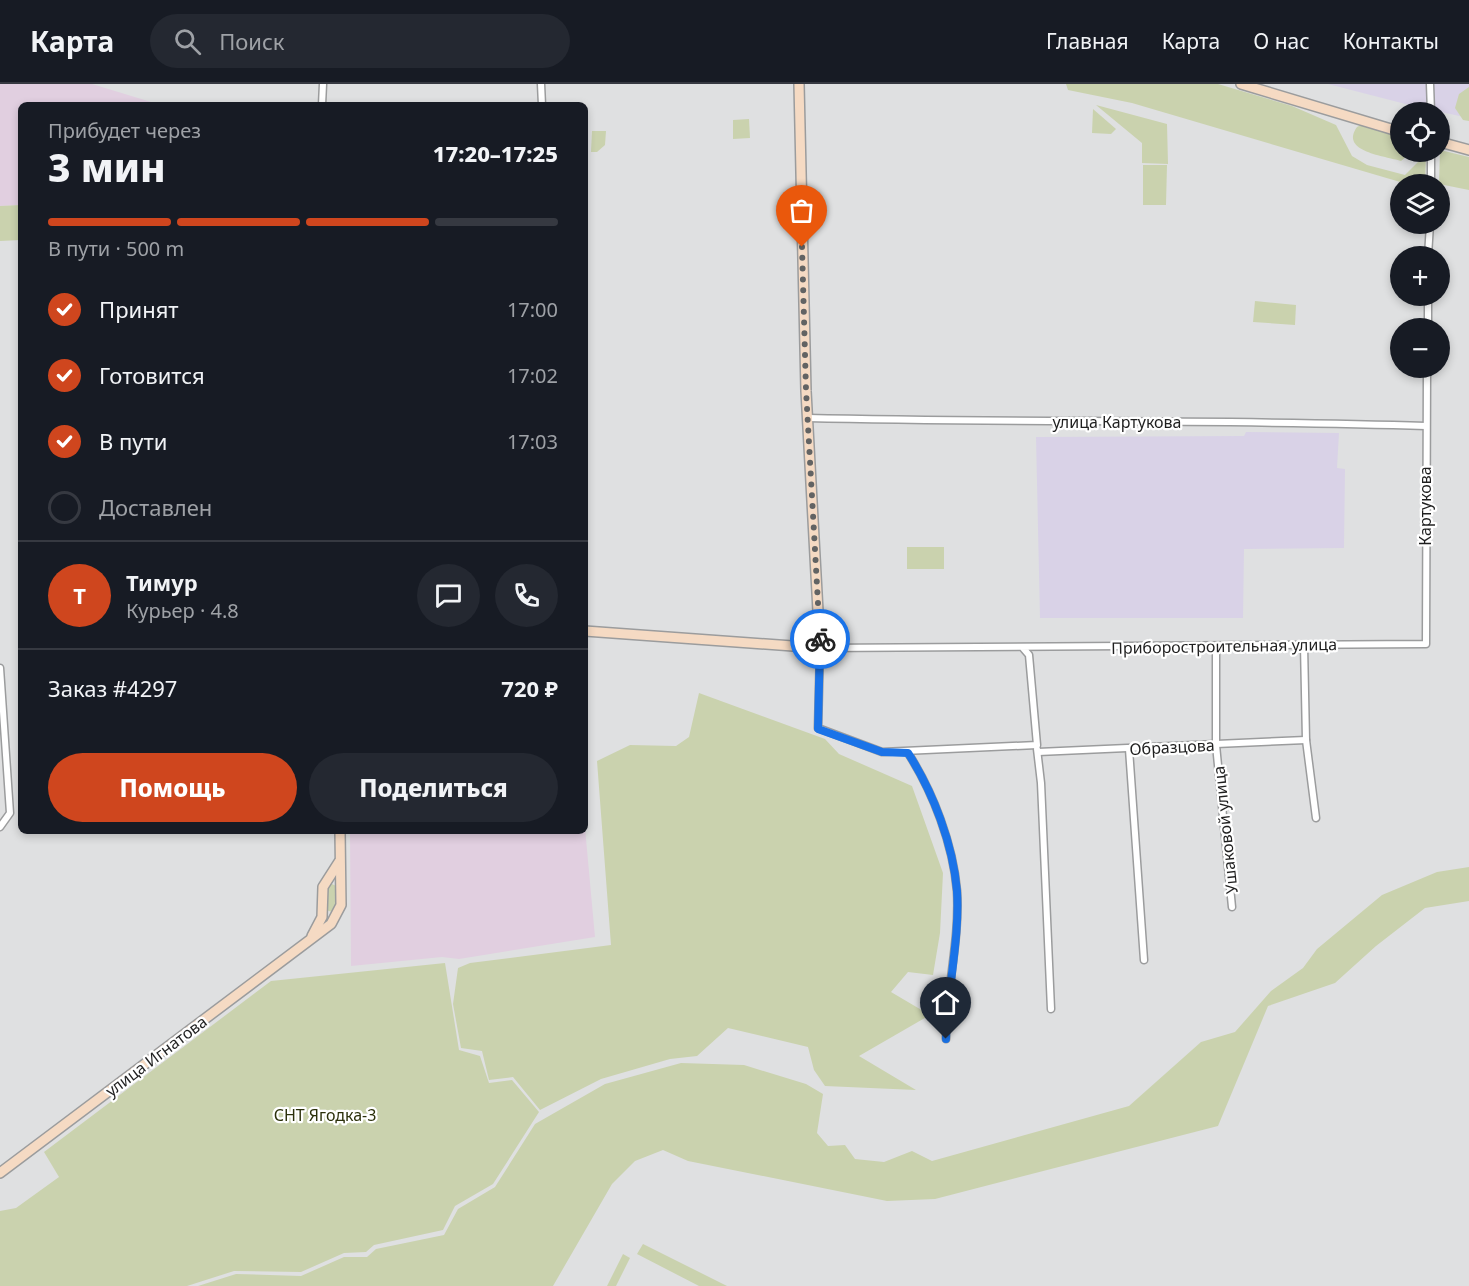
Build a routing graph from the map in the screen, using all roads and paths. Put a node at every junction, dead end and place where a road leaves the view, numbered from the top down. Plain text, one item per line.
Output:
1 (323, 84) edge
2 (542, 84) edge
3 (800, 84) edge
4 (1241, 84) edge
5 (1430, 84) edge
6 (322, 102) edge
7 (542, 102) edge
8 (1431, 102) edge
9 (1390, 129) edge
10 (1450, 145) edge
11 (1469, 150) edge
12 (1427, 378) edge
13 (808, 418) junction
14 (1426, 426) junction
15 (588, 631) edge
16 (1426, 644) joint
17 (1304, 645) junction
18 (1216, 646) junction
19 (820, 648) junction
20 (1023, 648) junction
21 (0, 668) edge
22 (1306, 740) junction
23 (1216, 745) junction
24 (1037, 748) junction
25 (1129, 749) junction
26 (908, 753) junction
27 (1316, 818) dead end
28 (0, 827) edge
29 (340, 834) edge
30 (339, 862) junction
31 (325, 883) junction
32 (342, 886) junction
33 (1232, 907) dead end
34 (322, 908) junction
35 (339, 912) junction
36 (311, 939) junction
37 (1144, 960) dead end
38 (1052, 1009) dead end
39 (946, 1039) dead end
40 (0, 1173) edge

1 - 6 street
2 - 7 street
3 - 13 main road
4 - 9 main road
5 - 8 street
10 - 11 main road
12 - 14 street, Картукова
13 - 14 street, улица Картукова
13 - 19 main road
14 - 16 street, Картукова
15 - 19 main road, Приборостроительная улица
16 - 17 street, Приборостроительная улица
17 - 18 street, Приборостроительная улица
17 - 22 street
18 - 20 street, Приборостроительная улица
18 - 23 street, Ушаковой улица
19 - 20 street, Приборостроительная улица
19 - 26 street
20 - 24 street
21 - 28 street
22 - 23 street, Образцова
22 - 27 street
23 - 25 street, Образцова
23 - 33 street, Ушаковой улица
24 - 25 street, Образцова
24 - 26 street
24 - 38 street
25 - 37 street
26 - 39 street
29 - 30 main road
30 - 31 main road
30 - 32 main road
31 - 32 street
31 - 34 main road
32 - 35 main road
34 - 35 street
34 - 36 main road
35 - 36 main road, улица Игнатова
36 - 40 main road, улица Игнатова

